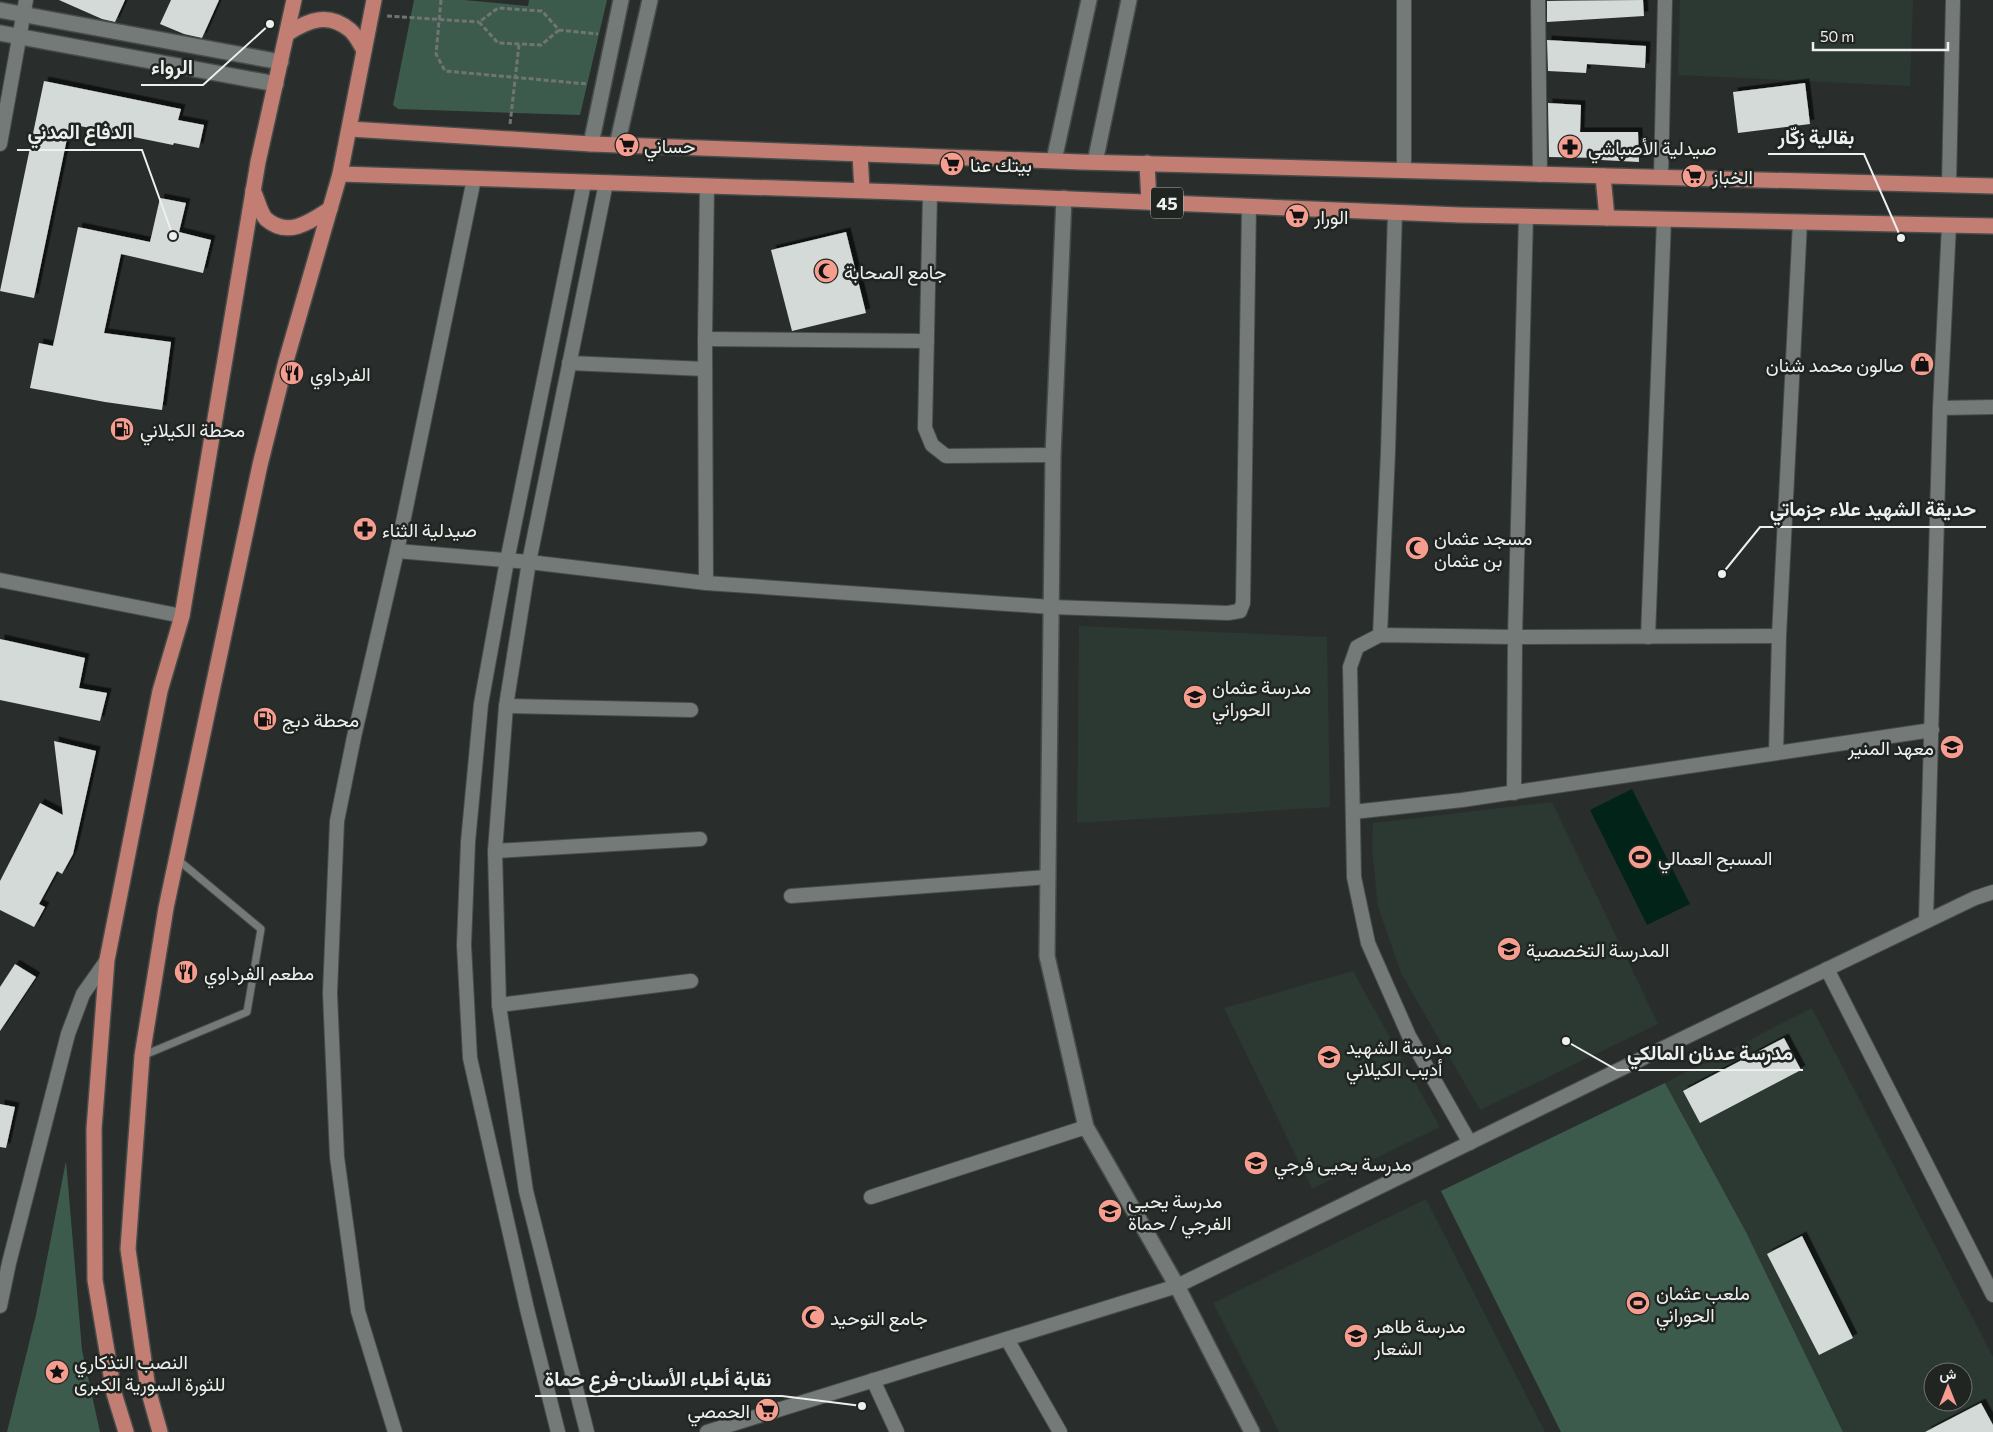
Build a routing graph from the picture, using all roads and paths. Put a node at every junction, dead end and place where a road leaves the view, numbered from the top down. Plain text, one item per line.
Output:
1 (26, 0) edge
2 (294, 0) edge
3 (441, 0) edge
4 (621, 0) edge
5 (650, 0) edge
6 (1089, 0) edge
7 (1128, 0) edge
8 (1404, 0) edge
9 (1538, 0) edge
10 (1665, 0) edge
11 (1953, 0) edge
12 (373, 7) edge
13 (0, 10) edge
14 (22, 16) junction
15 (439, 19) junction
16 (479, 22) junction
17 (559, 30) junction
18 (0, 33) edge
19 (288, 33) junction
20 (614, 36) junction
21 (20, 37) junction
22 (519, 45) junction
23 (364, 50) junction
24 (281, 62) junction
25 (515, 77) junction
26 (276, 84) junction
27 (603, 85) junction
28 (350, 129) junction
29 (508, 139) junction
30 (0, 144) edge
31 (591, 144) junction
32 (617, 145) junction
33 (860, 154) junction
34 (1054, 160) junction
35 (1095, 162) junction
36 (1147, 163) junction
37 (1404, 170) junction
38 (340, 174) junction
39 (1540, 175) junction
40 (1603, 176) junction
41 (1661, 177) junction
42 (474, 179) junction
43 (584, 183) junction
44 (606, 183) junction
45 (1949, 184) junction
46 (708, 186) junction
47 (1993, 186) edge
48 (253, 190) junction
49 (862, 190) junction
50 (930, 193) junction
51 (1064, 198) junction
52 (1149, 202) junction
53 (1249, 206) junction
54 (330, 209) junction
55 (1395, 212) junction
56 (1526, 216) junction
57 (1607, 218) junction
58 (1664, 219) junction
59 (1800, 222) junction
60 (1949, 225) junction
61 (1993, 226) edge
62 (705, 339) junction
63 (927, 341) junction
64 (570, 363) junction
65 (705, 369) junction
66 (1993, 407) edge
67 (1940, 408) junction
68 (1053, 455) junction
69 (398, 551) junction
70 (507, 561) junction
71 (529, 562) junction
72 (0, 580) edge
73 (706, 584) junction
74 (1051, 607) junction
75 (182, 616) junction
76 (1380, 635) junction
77 (1779, 636) junction
78 (1648, 637) junction
79 (1515, 638) junction
80 (506, 706) junction
81 (691, 710) dead end
82 (1932, 730) junction
83 (1776, 753) junction
84 (1514, 793) junction
85 (1354, 812) junction
86 (700, 839) dead end
87 (495, 851) junction
88 (177, 859) junction
89 (1048, 877) junction
90 (1993, 892) edge
91 (791, 896) dead end
92 (1926, 921) junction
93 (107, 960) junction
94 (1827, 969) junction
95 (691, 981) dead end
96 (499, 1005) junction
97 (142, 1056) junction
98 (1086, 1127) junction
99 (1470, 1143) junction
100 (871, 1197) dead end
101 (4, 1263) edge
102 (1178, 1286) junction
103 (1993, 1295) edge
104 (0, 1306) edge
105 (1007, 1339) junction
106 (873, 1380) junction
107 (740, 1427) edge
108 (126, 1432) edge
109 (160, 1432) edge
110 (395, 1432) edge
111 (558, 1432) edge
112 (587, 1432) edge
113 (707, 1432) edge
114 (897, 1432) edge
115 (1060, 1432) edge
116 (1252, 1432) edge

1 - 14 street
2 - 19 main road
3 - 15 path
4 - 20 street
5 - 32 street
6 - 34 street
7 - 35 street
8 - 37 street
9 - 39 street
10 - 41 street
11 - 45 street
12 - 15 path
12 - 23 main road
13 - 14 street
14 - 21 street
14 - 24 street
15 - 16 path
15 - 25 path
16 - 17 path
16 - 22 path
17 - 20 path
17 - 22 path
18 - 21 street
19 - 23 main road
19 - 24 main road
20 - 27 street
21 - 26 street
21 - 30 street
22 - 25 path
23 - 28 main road
24 - 26 main road
25 - 27 path
25 - 29 path
26 - 48 main road
27 - 31 street
28 - 29 main road, 45
28 - 38 main road
29 - 31 main road, 45
31 - 32 main road, 45
32 - 33 main road, 45
33 - 34 main road, 45
33 - 49 main road
34 - 35 main road, 45
35 - 36 main road, 45
36 - 37 main road, 45
36 - 52 main road
37 - 39 main road, 45
38 - 42 main road, 45
38 - 54 main road
39 - 40 main road, 45
40 - 41 main road, 45
40 - 57 main road
41 - 45 main road, 45
42 - 43 main road, 45
42 - 69 street
43 - 44 main road, 45
43 - 70 street
44 - 46 main road, 45
44 - 64 street
45 - 47 main road, 45
46 - 49 main road, 45
46 - 62 street
48 - 54 main road
48 - 75 main road
49 - 50 main road, 45
50 - 51 main road, 45
50 - 63 street
51 - 52 main road, 45
51 - 68 street
52 - 53 main road, 45
53 - 55 main road, 45
53 - 74 street
54 - 88 main road
55 - 56 main road, 45
55 - 76 street
56 - 57 main road, 45
56 - 79 street
57 - 58 main road, 45
58 - 59 main road, 45
58 - 78 street
59 - 60 main road, 45
59 - 77 street
60 - 61 main road, 45
60 - 67 street
62 - 63 street
62 - 65 street
63 - 68 street
64 - 65 street
64 - 71 street
65 - 73 street
66 - 67 street
67 - 82 street
68 - 74 street
69 - 70 street
69 - 110 street
70 - 71 street
70 - 111 street
71 - 73 street
71 - 80 street
72 - 75 street
73 - 74 street
74 - 89 street
75 - 93 main road
76 - 79 street
76 - 85 street
77 - 78 street
77 - 83 street
78 - 79 street
79 - 84 street
80 - 81 street
80 - 87 street
82 - 83 street
82 - 92 street
83 - 84 street
84 - 85 street
85 - 99 street
86 - 87 street
87 - 96 street
88 - 97 main road
88 - 97 lane
89 - 91 street
89 - 98 street
90 - 92 street
92 - 94 street
93 - 101 street
93 - 108 main road
94 - 99 street
94 - 103 street
95 - 96 street
96 - 112 street
97 - 109 main road
98 - 100 street
98 - 102 street
99 - 102 street
101 - 104 street
102 - 105 street
102 - 116 street
105 - 106 street
105 - 115 street
106 - 107 street
106 - 114 street
107 - 113 street

